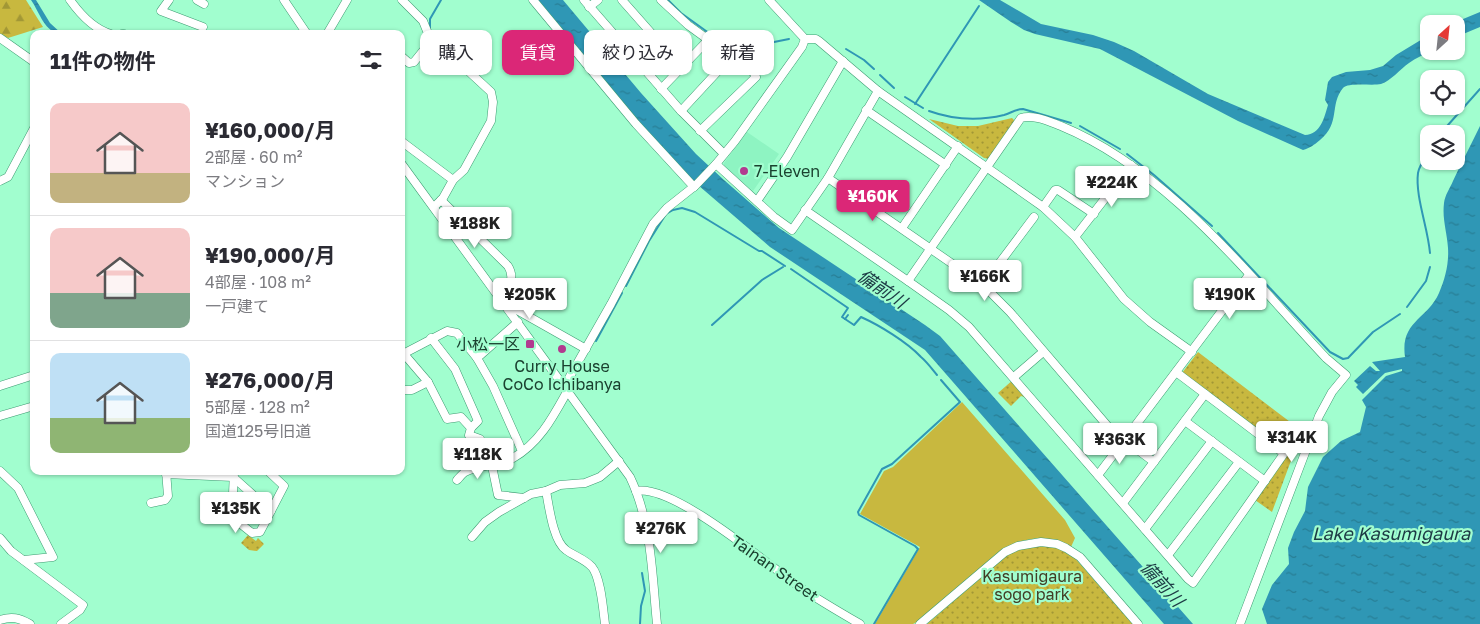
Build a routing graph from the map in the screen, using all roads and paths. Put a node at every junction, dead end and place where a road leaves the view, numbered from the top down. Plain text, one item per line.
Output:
1 (70, 0) edge
2 (169, 0) edge
3 (284, 0) edge
4 (347, 0) edge
5 (402, 0) edge
6 (533, 0) edge
7 (584, 0) edge
8 (598, 0) edge
9 (622, 0) edge
10 (661, 0) edge
11 (769, 0) edge
12 (590, 7) junction
13 (203, 26) dead end
14 (102, 30) edge
15 (304, 30) edge
16 (329, 30) edge
17 (426, 30) edge
18 (648, 30) edge
19 (702, 36) edge
20 (0, 38) edge
21 (805, 39) junction
22 (702, 46) edge
23 (420, 54) edge
24 (692, 57) edge
25 (30, 59) edge
26 (405, 60) edge
27 (843, 61) junction
28 (473, 75) edge
29 (675, 75) edge
30 (714, 75) edge
31 (755, 75) edge
32 (661, 89) junction
33 (878, 91) junction
34 (866, 110) junction
35 (681, 111) junction
36 (700, 131) junction
37 (30, 136) edge
38 (405, 144) edge
39 (958, 146) junction
40 (724, 154) junction
41 (946, 164) junction
42 (1131, 164) junction
43 (715, 166) junction
44 (988, 167) junction
45 (405, 168) edge
46 (828, 178) junction
47 (453, 180) junction
48 (0, 181) edge
49 (695, 186) junction
50 (441, 200) junction
51 (757, 201) junction
52 (434, 207) junction
53 (1042, 207) junction
54 (805, 210) junction
55 (1094, 214) junction
56 (1034, 216) dead end
57 (902, 228) junction
58 (1075, 237) junction
59 (932, 248) junction
60 (1249, 275) junction
61 (908, 281) junction
62 (983, 285) junction
63 (502, 300) junction
64 (510, 311) junction
65 (518, 322) junction
66 (431, 338) junction
67 (586, 349) junction
68 (1044, 352) junction
69 (1192, 352) junction
70 (405, 353) edge
71 (405, 358) edge
72 (477, 358) junction
73 (1176, 372) junction
74 (30, 376) edge
75 (1014, 377) junction
76 (428, 382) junction
77 (0, 386) edge
78 (566, 388) junction
79 (405, 390) edge
80 (1205, 394) junction
81 (0, 406) edge
82 (30, 407) edge
83 (1, 415) edge
84 (1185, 421) junction
85 (472, 428) junction
86 (480, 439) dead end
87 (1125, 440) junction
88 (1212, 441) junction
89 (522, 451) junction
90 (620, 461) junction
91 (1154, 462) junction
92 (1239, 462) junction
93 (492, 466) junction
94 (0, 471) edge
95 (166, 475) edge
96 (233, 475) edge
97 (234, 475) edge
98 (272, 475) edge
99 (1098, 475) junction
100 (457, 480) dead end
101 (1264, 481) junction
102 (546, 491) junction
103 (636, 491) junction
104 (524, 498) junction
105 (152, 502) dead end
106 (1123, 504) junction
107 (271, 511) junction
108 (1145, 529) junction
109 (472, 537) dead end
110 (0, 538) edge
111 (1168, 555) junction
112 (24, 560) junction
113 (0, 620) edge
114 (30, 624) edge
115 (61, 624) edge
116 (605, 624) edge
117 (657, 624) edge
118 (860, 624) edge
119 (920, 624) edge
120 (1138, 624) edge
121 (1240, 624) edge

1 - 14 street
2 - 13 street
3 - 15 street
4 - 16 street
5 - 17 street
6 - 49 street
7 - 12 street
8 - 12 street
9 - 18 street
10 - 19 street
11 - 21 street
12 - 32 street
20 - 25 street
21 - 27 street
21 - 40 street
22 - 24 street
23 - 26 street
27 - 33 street
27 - 51 street
28 - 47 street
29 - 32 street
30 - 35 street
31 - 36 street
32 - 35 street
33 - 34 street
33 - 39 street
34 - 41 street
34 - 46 street
35 - 36 street
36 - 40 street
37 - 48 street
38 - 47 street
39 - 41 street
39 - 44 street
40 - 43 street
41 - 57 street
42 - 44 street
42 - 55 street
42 - 60 street
43 - 49 street
43 - 51 street
44 - 53 street
44 - 59 street
45 - 52 street
46 - 54 street
46 - 57 street
47 - 50 street
49 - 67 street
50 - 52 street
50 - 63 street
51 - 54 street
52 - 63 street
53 - 55 street
53 - 58 street
54 - 61 street
55 - 58 street
56 - 62 street
57 - 59 street
58 - 69 street
59 - 61 street
59 - 62 street
60 - 69 street
60 - 121 street
61 - 75 street
62 - 68 street
63 - 64 street
64 - 65 street
64 - 67 street
65 - 72 street
65 - 78 street
66 - 70 street
66 - 72 street
66 - 85 street
67 - 78 street
68 - 75 street
68 - 87 street
69 - 73 street
71 - 76 street
72 - 89 street
73 - 80 street
73 - 87 street
74 - 77 street
75 - 99 street
76 - 79 street
76 - 85 street
78 - 89 street
78 - 90 street
80 - 84 street
80 - 101 street
81 - 83 street
82 - 83 street
84 - 88 street
84 - 91 street
85 - 86 street
87 - 91 street
87 - 99 street
88 - 92 street
88 - 108 street
89 - 93 street
90 - 102 street
90 - 103 street
91 - 106 street
92 - 101 street
92 - 111 street
93 - 100 street
93 - 104 street
94 - 112 street
95 - 105 street
96 - 107 street
97 - 107 street
98 - 107 street
99 - 106 street
101 - 111 street
102 - 104 street
102 - 116 street
103 - 117 street
103 - 118 street, Tainan Street
104 - 109 street
106 - 108 street
108 - 111 street
110 - 112 street
112 - 115 street
113 - 114 street
119 - 120 street

